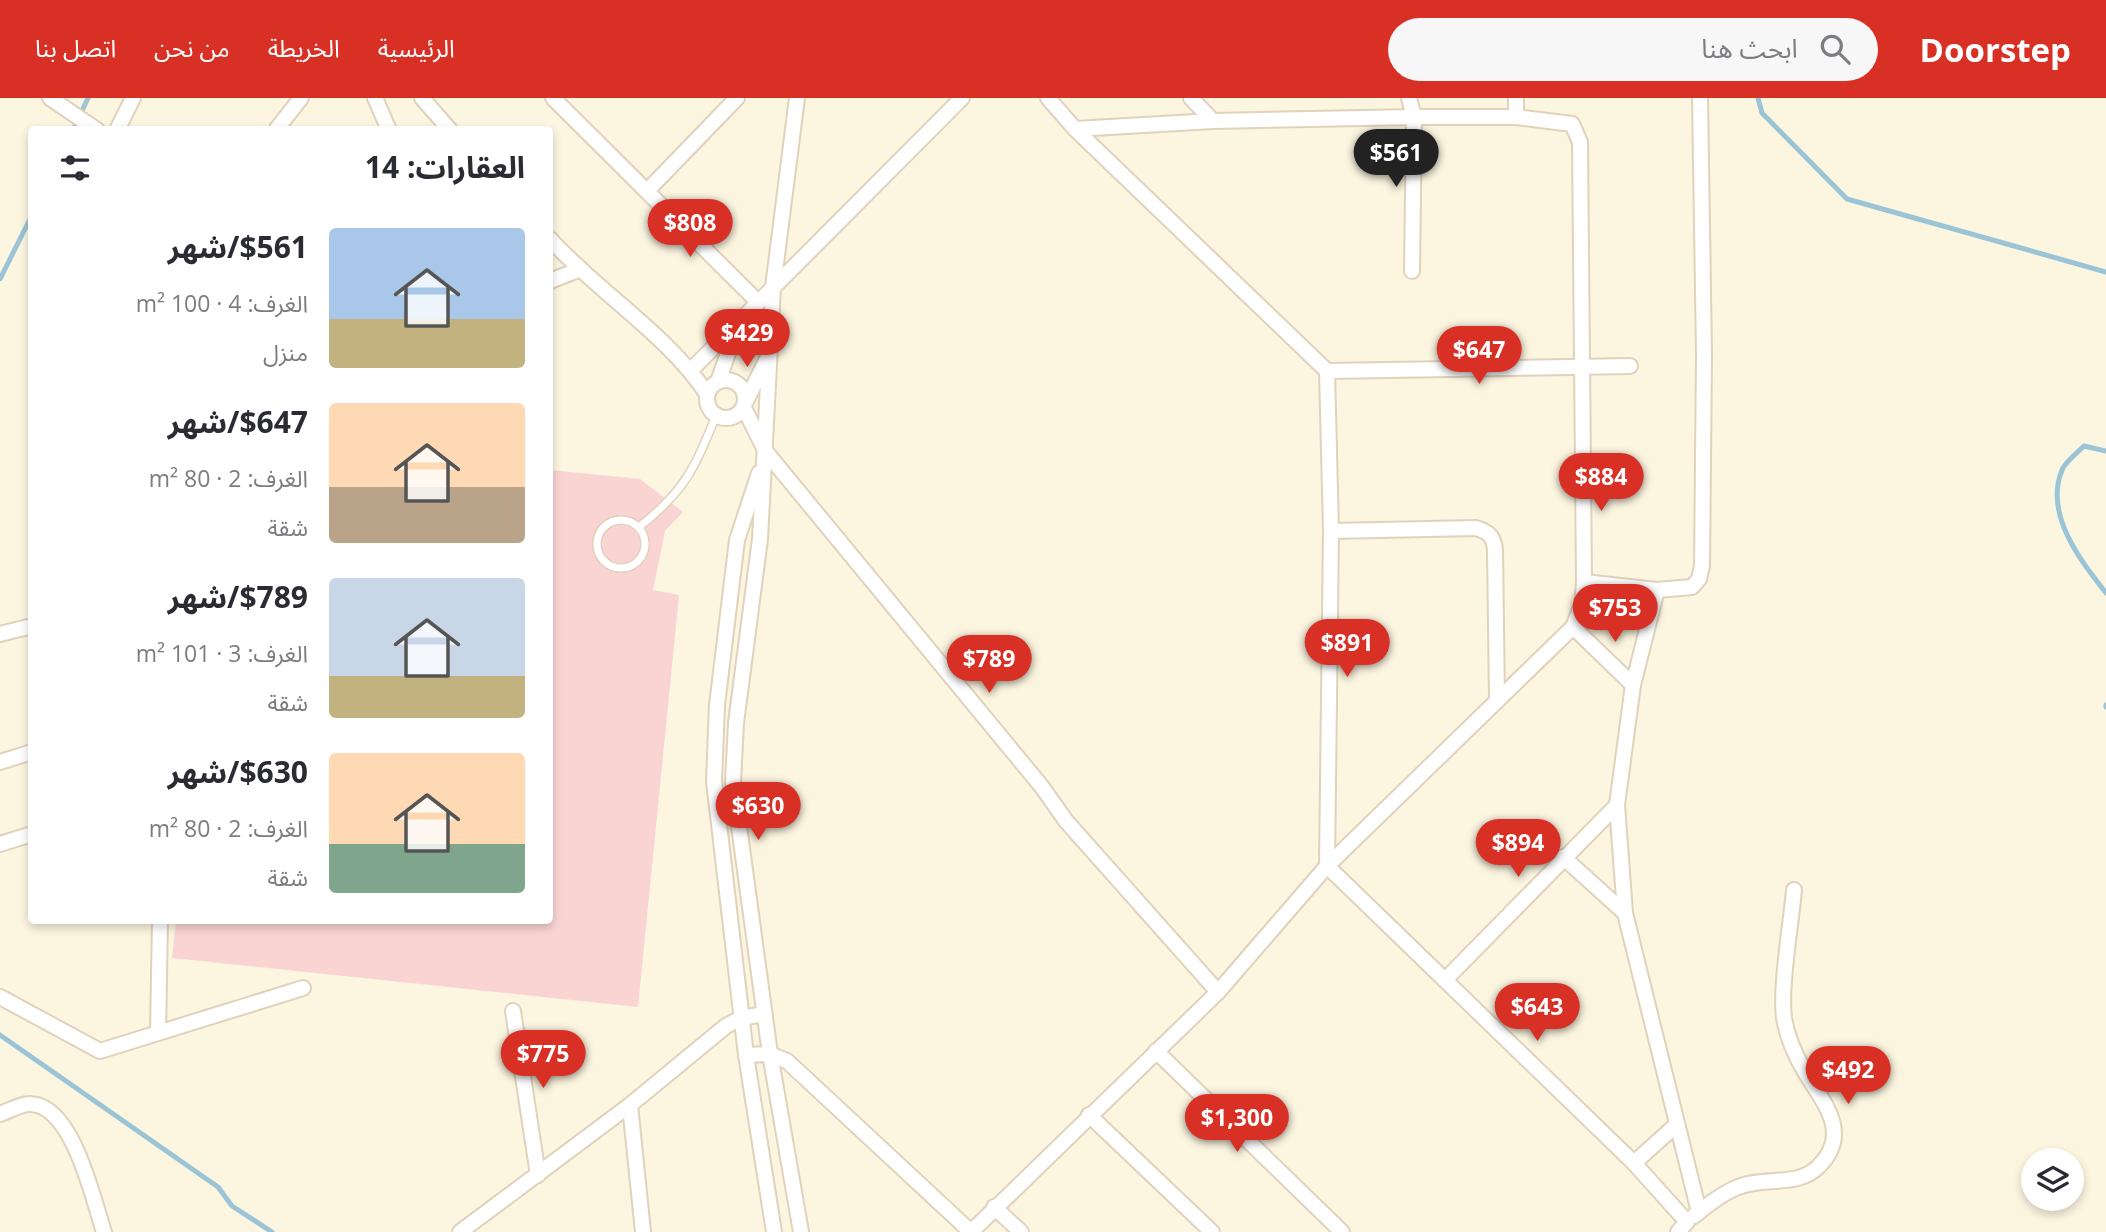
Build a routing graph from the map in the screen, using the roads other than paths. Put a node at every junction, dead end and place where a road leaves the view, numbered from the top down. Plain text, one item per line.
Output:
1 (133, 98) edge
2 (301, 98) edge
3 (375, 98) edge
4 (422, 98) edge
5 (553, 98) edge
6 (797, 98) edge
7 (961, 98) edge
8 (1048, 98) edge
9 (1191, 98) edge
10 (1409, 98) edge
11 (1516, 98) edge
12 (1700, 98) edge
13 (51, 100) edge
14 (729, 100) edge
15 (1414, 117) junction
16 (1516, 117) junction
17 (1213, 121) junction
18 (92, 126) edge
19 (119, 126) edge
20 (279, 126) edge
21 (387, 126) edge
22 (446, 126) edge
23 (1075, 129) junction
24 (647, 191) junction
25 (553, 242) edge
26 (578, 270) junction
27 (1412, 271) dead end
28 (553, 280) edge
29 (773, 287) junction
30 (758, 302) junction
31 (738, 323) junction
32 (773, 348) junction
33 (1630, 366) dead end
34 (1582, 367) junction
35 (691, 370) junction
36 (1327, 371) junction
37 (718, 382) junction
38 (707, 394) junction
39 (745, 405) junction
40 (716, 416) junction
41 (766, 452) junction
42 (639, 527) junction
43 (1331, 531) junction
44 (1584, 582) junction
45 (1657, 590) junction
46 (28, 627) edge
47 (1573, 627) junction
48 (0, 634) edge
49 (1633, 685) junction
50 (1497, 701) junction
51 (28, 753) edge
52 (0, 762) edge
53 (1616, 805) junction
54 (28, 835) edge
55 (0, 844) edge
56 (1563, 857) junction
57 (1327, 866) junction
58 (1794, 890) dead end
59 (1625, 914) junction
60 (160, 924) edge
61 (1446, 979) junction
62 (303, 988) dead end
63 (1218, 992) junction
64 (0, 997) edge
65 (513, 1011) dead end
66 (764, 1014) junction
67 (741, 1018) junction
68 (158, 1033) junction
69 (1156, 1051) junction
70 (770, 1054) junction
71 (746, 1055) junction
72 (630, 1105) junction
73 (0, 1114) edge
74 (1089, 1115) junction
75 (1675, 1126) junction
76 (1634, 1163) junction
77 (538, 1175) junction
78 (995, 1207) junction
79 (1688, 1222) edge
80 (1333, 1229) edge
81 (104, 1232) edge
82 (460, 1232) edge
83 (643, 1232) edge
84 (774, 1232) edge
85 (801, 1232) edge
86 (971, 1232) edge
87 (1021, 1232) edge
88 (1212, 1232) edge

1 - 19 street
2 - 20 street
3 - 21 street
4 - 22 street
5 - 24 street
6 - 29 street
7 - 29 street
8 - 23 street
9 - 17 street
10 - 15 street
11 - 16 street
12 - 45 street
13 - 18 street
14 - 24 street
15 - 16 street
15 - 17 street
15 - 27 street
16 - 34 street
17 - 23 street
23 - 36 street
24 - 30 street
25 - 26 street
26 - 28 street
26 - 35 street
29 - 30 street
29 - 32 street
30 - 31 street
31 - 35 street
31 - 37 street
32 - 39 street
32 - 41 street
33 - 34 street
34 - 36 street
34 - 44 street
35 - 38 street
36 - 43 street
37 - 38 street
37 - 39 street
38 - 40 street
39 - 40 street
39 - 41 street
40 - 42 lane
41 - 63 street
41 - 66 street
41 - 67 street
42 - 42 lane
43 - 50 street
43 - 57 street
44 - 45 street
44 - 47 street
45 - 49 street
46 - 48 street
47 - 49 street
47 - 50 street
49 - 53 street
50 - 57 street
51 - 52 street
53 - 56 street
53 - 59 street
54 - 55 street
56 - 59 street
56 - 61 street
57 - 61 street
57 - 63 street
58 - 79 street
59 - 75 street
60 - 68 street
61 - 76 street
62 - 68 street
63 - 69 street
64 - 68 street
65 - 77 street
66 - 67 street
66 - 70 street
67 - 71 street
67 - 72 street
69 - 74 street
69 - 80 street
70 - 71 street
70 - 85 street
70 - 86 street
71 - 84 street
72 - 77 street
72 - 83 street
73 - 81 street
74 - 78 street
74 - 88 street
75 - 76 street
75 - 79 street
76 - 79 street
77 - 82 street
78 - 86 street
78 - 87 street

